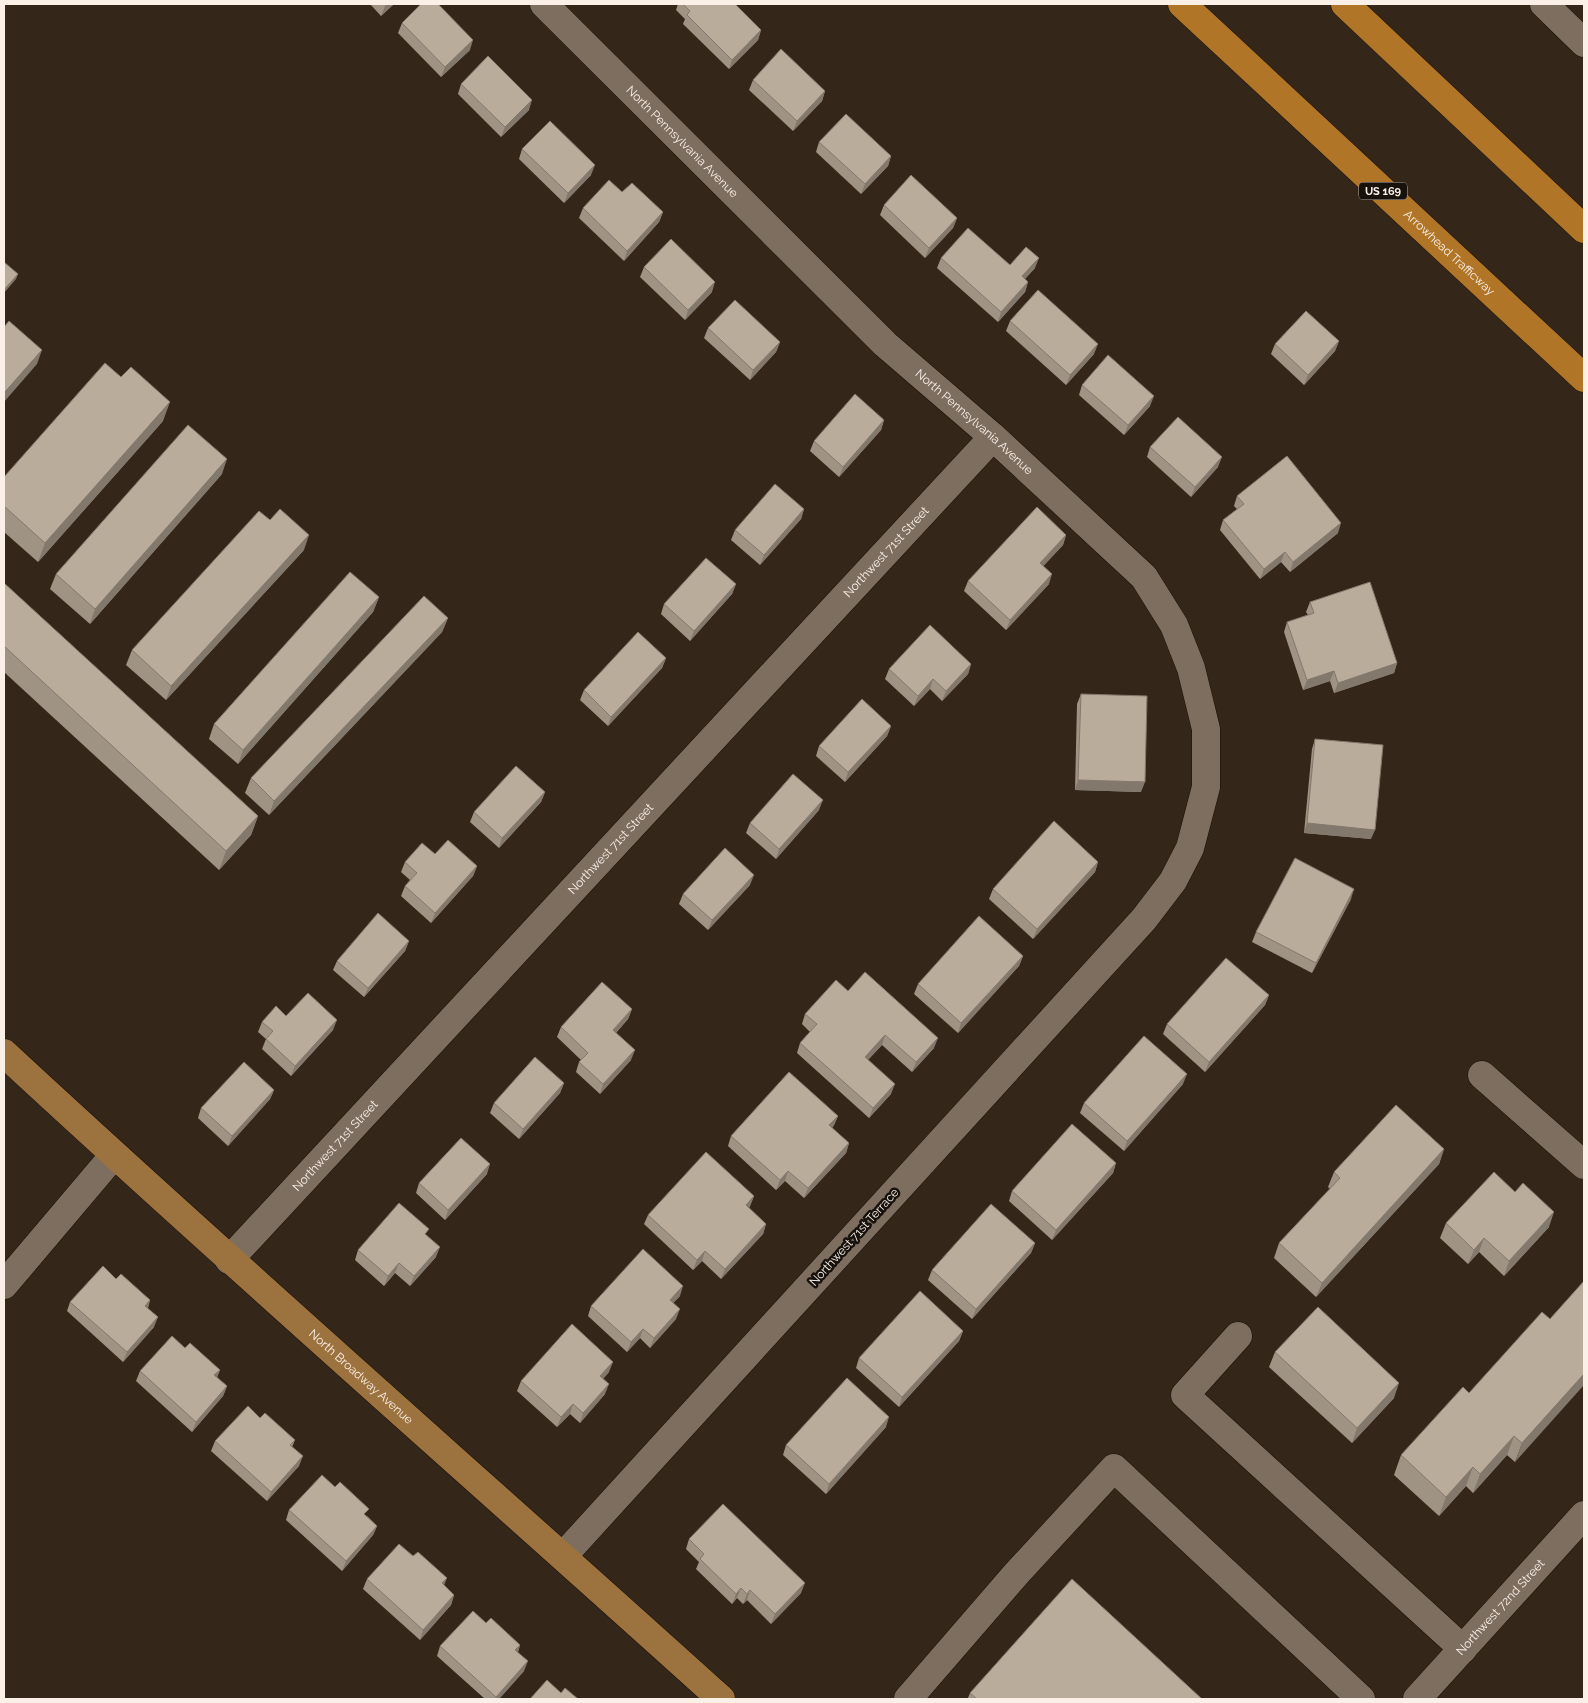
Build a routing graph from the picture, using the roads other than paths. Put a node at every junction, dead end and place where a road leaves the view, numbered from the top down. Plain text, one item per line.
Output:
1 (544, 4) edge
2 (1182, 4) edge
3 (1345, 4) edge
4 (1544, 4) edge
5 (1584, 43) edge
6 (1584, 229) edge
7 (1584, 378) edge
8 (992, 437) junction
9 (1144, 919) joint
10 (4, 1053) edge
11 (1482, 1076) dead end
12 (114, 1155) junction
13 (1584, 1165) edge
14 (229, 1260) junction
15 (4, 1285) edge
16 (1238, 1336) dead end
17 (1584, 1516) edge
18 (563, 1556) junction
19 (1463, 1649) junction
20 (1349, 1695) edge
21 (721, 1699) edge
22 (908, 1699) edge
23 (1417, 1699) edge

1 - 8 street, North Pennsylvania Avenue
2 - 7 highway, Arrowhead Trafficway / US 169
3 - 6 highway
4 - 5 street
8 - 9 street, North Pennsylvania Avenue
8 - 14 street, Northwest 71st Street
9 - 18 street, Northwest 71st Terrace
10 - 12 main road, North Broadway Avenue
11 - 13 street
12 - 14 main road, North Broadway Avenue
12 - 15 street
14 - 18 main road, North Broadway Avenue
16 - 19 street
17 - 19 street, Northwest 72nd Street
18 - 21 main road, North Broadway Avenue
19 - 23 street, Northwest 72nd Street
20 - 22 street

